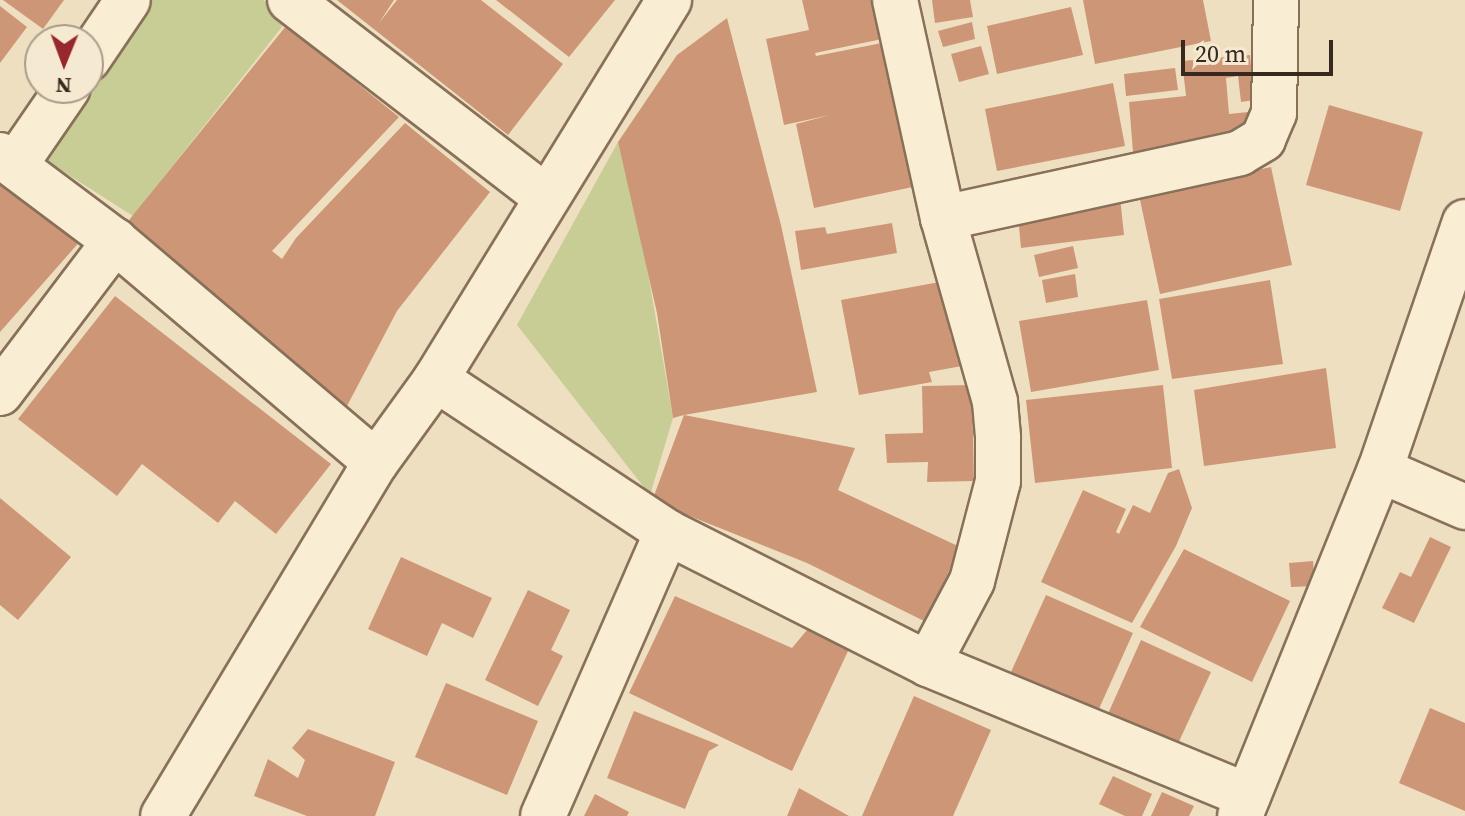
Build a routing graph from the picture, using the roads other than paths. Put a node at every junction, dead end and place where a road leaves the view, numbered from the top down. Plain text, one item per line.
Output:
1 (128, 0) edge
2 (290, 0) edge
3 (669, 0) edge
4 (895, 0) edge
5 (1276, 0) edge
6 (104, 35) edge
7 (55, 104) edge
8 (8, 160) edge
9 (547, 198) junction
10 (943, 218) junction
11 (1465, 222) edge
12 (115, 241) junction
13 (436, 379) junction
14 (0, 393) edge
15 (376, 462) junction
16 (1380, 470) junction
17 (1465, 507) edge
18 (667, 532) junction
19 (928, 664) junction
20 (1244, 806) edge
21 (163, 816) edge
22 (543, 816) edge

1 - 6 street
2 - 9 street
3 - 9 street
4 - 10 street
5 - 10 street
7 - 8 street
8 - 12 street
9 - 13 street
10 - 19 street
11 - 16 street
12 - 14 street
12 - 15 street
13 - 15 street
13 - 18 street
15 - 21 street
16 - 17 street
16 - 20 street
18 - 19 street
18 - 22 street
19 - 20 street

